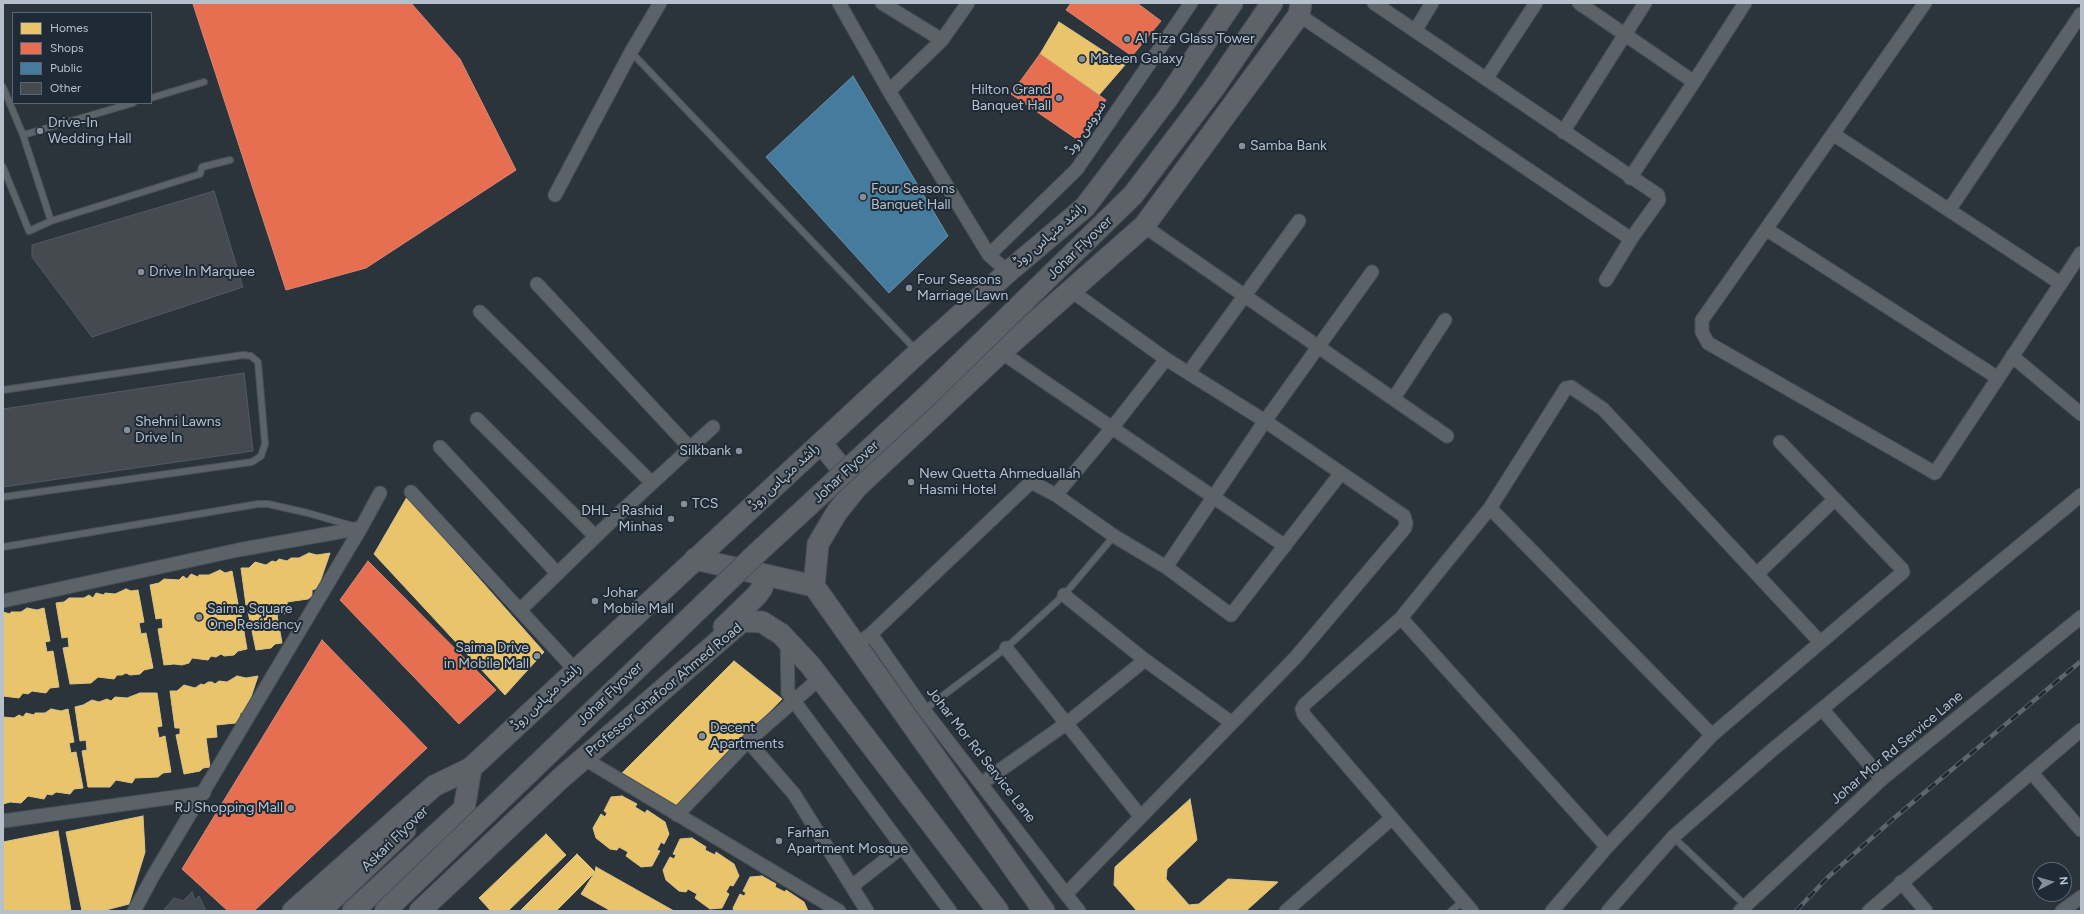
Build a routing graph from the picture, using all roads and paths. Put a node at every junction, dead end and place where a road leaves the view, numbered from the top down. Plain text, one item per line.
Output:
1 (660, 3) edge
2 (839, 3) edge
3 (882, 3) edge
4 (968, 3) edge
5 (1191, 3) edge
6 (1232, 3) edge
7 (1272, 3) edge
8 (1374, 3) edge
9 (1432, 3) edge
10 (1536, 3) edge
11 (1579, 3) edge
12 (1645, 3) edge
13 (1745, 3) edge
14 (1925, 3) edge
15 (1303, 7) edge
16 (2081, 14) edge
17 (1415, 31) junction
18 (1625, 35) junction
19 (942, 40) junction
20 (631, 52) junction
21 (1486, 79) junction
22 (204, 82) dead end
23 (1694, 82) junction
24 (3, 86) edge
25 (889, 91) junction
26 (152, 98) edge
27 (130, 104) edge
28 (1563, 132) junction
29 (1833, 134) junction
30 (23, 136) junction
31 (230, 160) dead end
32 (3, 167) edge
33 (1630, 178) junction
34 (555, 194) dead end
35 (1948, 210) junction
36 (51, 221) junction
37 (1298, 221) dead end
38 (1144, 226) junction
39 (1766, 229) junction
40 (1631, 239) junction
41 (2081, 252) edge
42 (989, 255) junction
43 (1008, 272) junction
44 (1372, 272) dead end
45 (1606, 280) dead end
46 (2060, 282) junction
47 (537, 284) dead end
48 (1070, 290) junction
49 (1245, 296) junction
50 (480, 312) dead end
51 (1445, 320) dead end
52 (1319, 346) junction
53 (919, 352) junction
54 (1001, 352) junction
55 (2012, 356) junction
56 (1166, 359) junction
57 (1190, 372) junction
58 (1998, 378) junction
59 (3, 390) edge
60 (1394, 398) junction
61 (2081, 414) edge
62 (477, 419) dead end
63 (1265, 421) junction
64 (712, 428) dead end
65 (1112, 428) junction
66 (1447, 436) dead end
67 (1780, 442) dead end
68 (821, 443) junction
69 (440, 447) dead end
70 (690, 448) junction
71 (1341, 473) junction
72 (652, 483) junction
73 (857, 487) junction
74 (412, 492) dead end
75 (380, 493) dead end
76 (1056, 495) junction
77 (2081, 495) edge
78 (3, 497) edge
79 (1213, 498) junction
80 (1835, 499) junction
81 (1490, 508) junction
82 (361, 528) junction
83 (595, 536) junction
84 (1114, 536) junction
85 (1285, 546) junction
86 (3, 547) edge
87 (695, 559) junction
88 (1166, 567) junction
89 (557, 572) junction
90 (1757, 574) junction
91 (765, 575) junction
92 (814, 586) junction
93 (1064, 595) junction
94 (3, 600) edge
95 (520, 610) junction
96 (2081, 617) edge
97 (1401, 618) junction
98 (871, 634) junction
99 (787, 640) junction
100 (1820, 642) junction
101 (855, 647) junction
102 (1006, 648) junction
103 (1145, 660) junction
104 (575, 670) junction
105 (820, 678) junction
106 (664, 687) junction
107 (794, 701) junction
108 (1822, 709) junction
109 (924, 710) junction
110 (1067, 723) junction
111 (1232, 723) junction
112 (2081, 730) edge
113 (1712, 736) junction
114 (748, 742) junction
115 (583, 758) junction
116 (471, 768) junction
117 (973, 771) junction
118 (2032, 773) junction
119 (1882, 779) junction
120 (982, 783) junction
121 (953, 784) junction
122 (204, 793) junction
123 (677, 815) junction
124 (1141, 817) junction
125 (1392, 818) junction
126 (3, 821) edge
127 (2081, 830) edge
128 (1673, 837) junction
129 (902, 847) junction
130 (1607, 847) junction
131 (1901, 882) junction
132 (852, 886) junction
133 (1066, 893) junction
134 (2081, 897) edge
135 (1463, 900) junction
136 (1743, 908) edge
137 (134, 911) edge
138 (293, 911) edge
139 (320, 911) edge
140 (353, 911) edge
141 (385, 911) edge
142 (420, 911) edge
143 (839, 911) edge
144 (867, 911) edge
145 (950, 911) edge
146 (998, 911) edge
147 (1044, 911) edge
148 (1080, 911) edge
149 (1286, 911) edge
150 (1451, 911) edge
151 (1472, 911) edge
152 (1552, 911) edge
153 (1608, 911) edge
154 (1869, 911) edge
155 (1926, 911) edge
156 (2062, 911) edge

1 - 20 street
2 - 25 street
3 - 19 street
4 - 19 street
5 - 42 street, سروس روڈ
6 - 43 main road, راشد منہاس روڈ
7 - 141 main road, Johar Flyover, bridge
8 - 17 street
9 - 17 street
10 - 21 street
11 - 18 street
12 - 18 street
13 - 23 street
14 - 29 street
15 - 38 main road
15 - 40 street
16 - 35 street
17 - 21 street
18 - 23 street
18 - 28 street
19 - 25 street
20 - 34 street
20 - 53 lane
21 - 28 street
22 - 26 lane
23 - 33 street
24 - 30 lane
25 - 42 street
27 - 30 lane
28 - 33 street
29 - 35 street
29 - 39 street
30 - 36 lane
31 - 36 lane
32 - 36 lane
33 - 40 street
35 - 46 street
37 - 49 street
38 - 48 main road
38 - 49 street
39 - 58 street
39 - 58 street
40 - 45 street
41 - 46 street
42 - 43 street
43 - 53 main road, راشد منہاس روڈ
44 - 52 street
46 - 55 street
47 - 70 street
48 - 54 main road
48 - 56 street
49 - 52 street
49 - 57 street
50 - 72 street
51 - 60 street
52 - 60 street
52 - 63 street
53 - 68 main road, راشد منہاس روڈ
54 - 65 street
54 - 73 main road
55 - 58 street
55 - 61 street
56 - 57 street
56 - 65 street
57 - 63 street
59 - 78 lane
60 - 66 street
62 - 83 street
63 - 71 street
63 - 79 street
64 - 70 street
65 - 76 street
65 - 79 street
67 - 80 street
68 - 73 main road
68 - 87 main road, راشد منہاس روڈ
69 - 89 street
70 - 72 street
71 - 85 street
71 - 111 street
72 - 83 street
73 - 92 main road
74 - 95 street
75 - 82 street
76 - 84 street
76 - 98 street
77 - 108 street
79 - 85 street
79 - 88 street
80 - 90 street
80 - 100 street
81 - 90 street
81 - 97 street
81 - 113 street
82 - 86 lane
82 - 94 street
82 - 122 street
83 - 89 street
84 - 88 street
84 - 93 lane
85 - 88 street
87 - 91 main road
87 - 104 main road, راشد منہاس روڈ
89 - 95 street
90 - 100 street
91 - 92 main road
91 - 106 main road
92 - 101 main road
93 - 102 lane
93 - 103 street
95 - 104 street
96 - 119 street, Johar Mor Rd Service Lane
97 - 125 street
97 - 130 street
98 - 101 street
98 - 109 street, Johar Mor Rd Service Lane
99 - 105 main road, Professor Ghafoor Ahmed Road
99 - 106 main road, Professor Ghafoor Ahmed Road
99 - 107 street
100 - 113 street
101 - 121 main road
102 - 109 lane
102 - 110 street
103 - 110 street
103 - 111 street
104 - 116 main road, راشد منہاس روڈ
105 - 107 street
105 - 146 main road, Professor Ghafoor Ahmed Road
106 - 115 main road, Professor Ghafoor Ahmed Road
107 - 114 street
107 - 129 street
108 - 119 street
108 - 128 street
109 - 117 street, Johar Mor Rd Service Lane
110 - 120 street
110 - 124 street
111 - 124 street
112 - 118 street
113 - 130 street
114 - 123 street
114 - 132 street
115 - 123 street
115 - 142 main road, Professor Ghafoor Ahmed Road
116 - 138 main road, راشد منہاس روڈ
116 - 139 main road, Askari Flyover
116 - 140 main road
117 - 120 street, Johar Mor Rd Service Lane
117 - 121 street
118 - 127 street
118 - 131 street
119 - 136 street, Johar Mor Rd Service Lane
120 - 133 street, Johar Mor Rd Service Lane
121 - 147 main road
122 - 126 street
122 - 137 street
123 - 143 street
124 - 133 street
125 - 135 street
125 - 149 street
128 - 136 lane
128 - 153 street
129 - 132 street
129 - 145 street
130 - 152 street
131 - 154 street
131 - 155 street
132 - 144 street
133 - 148 street, Johar Mor Rd Service Lane
134 - 156 street
135 - 150 lane
135 - 151 street

